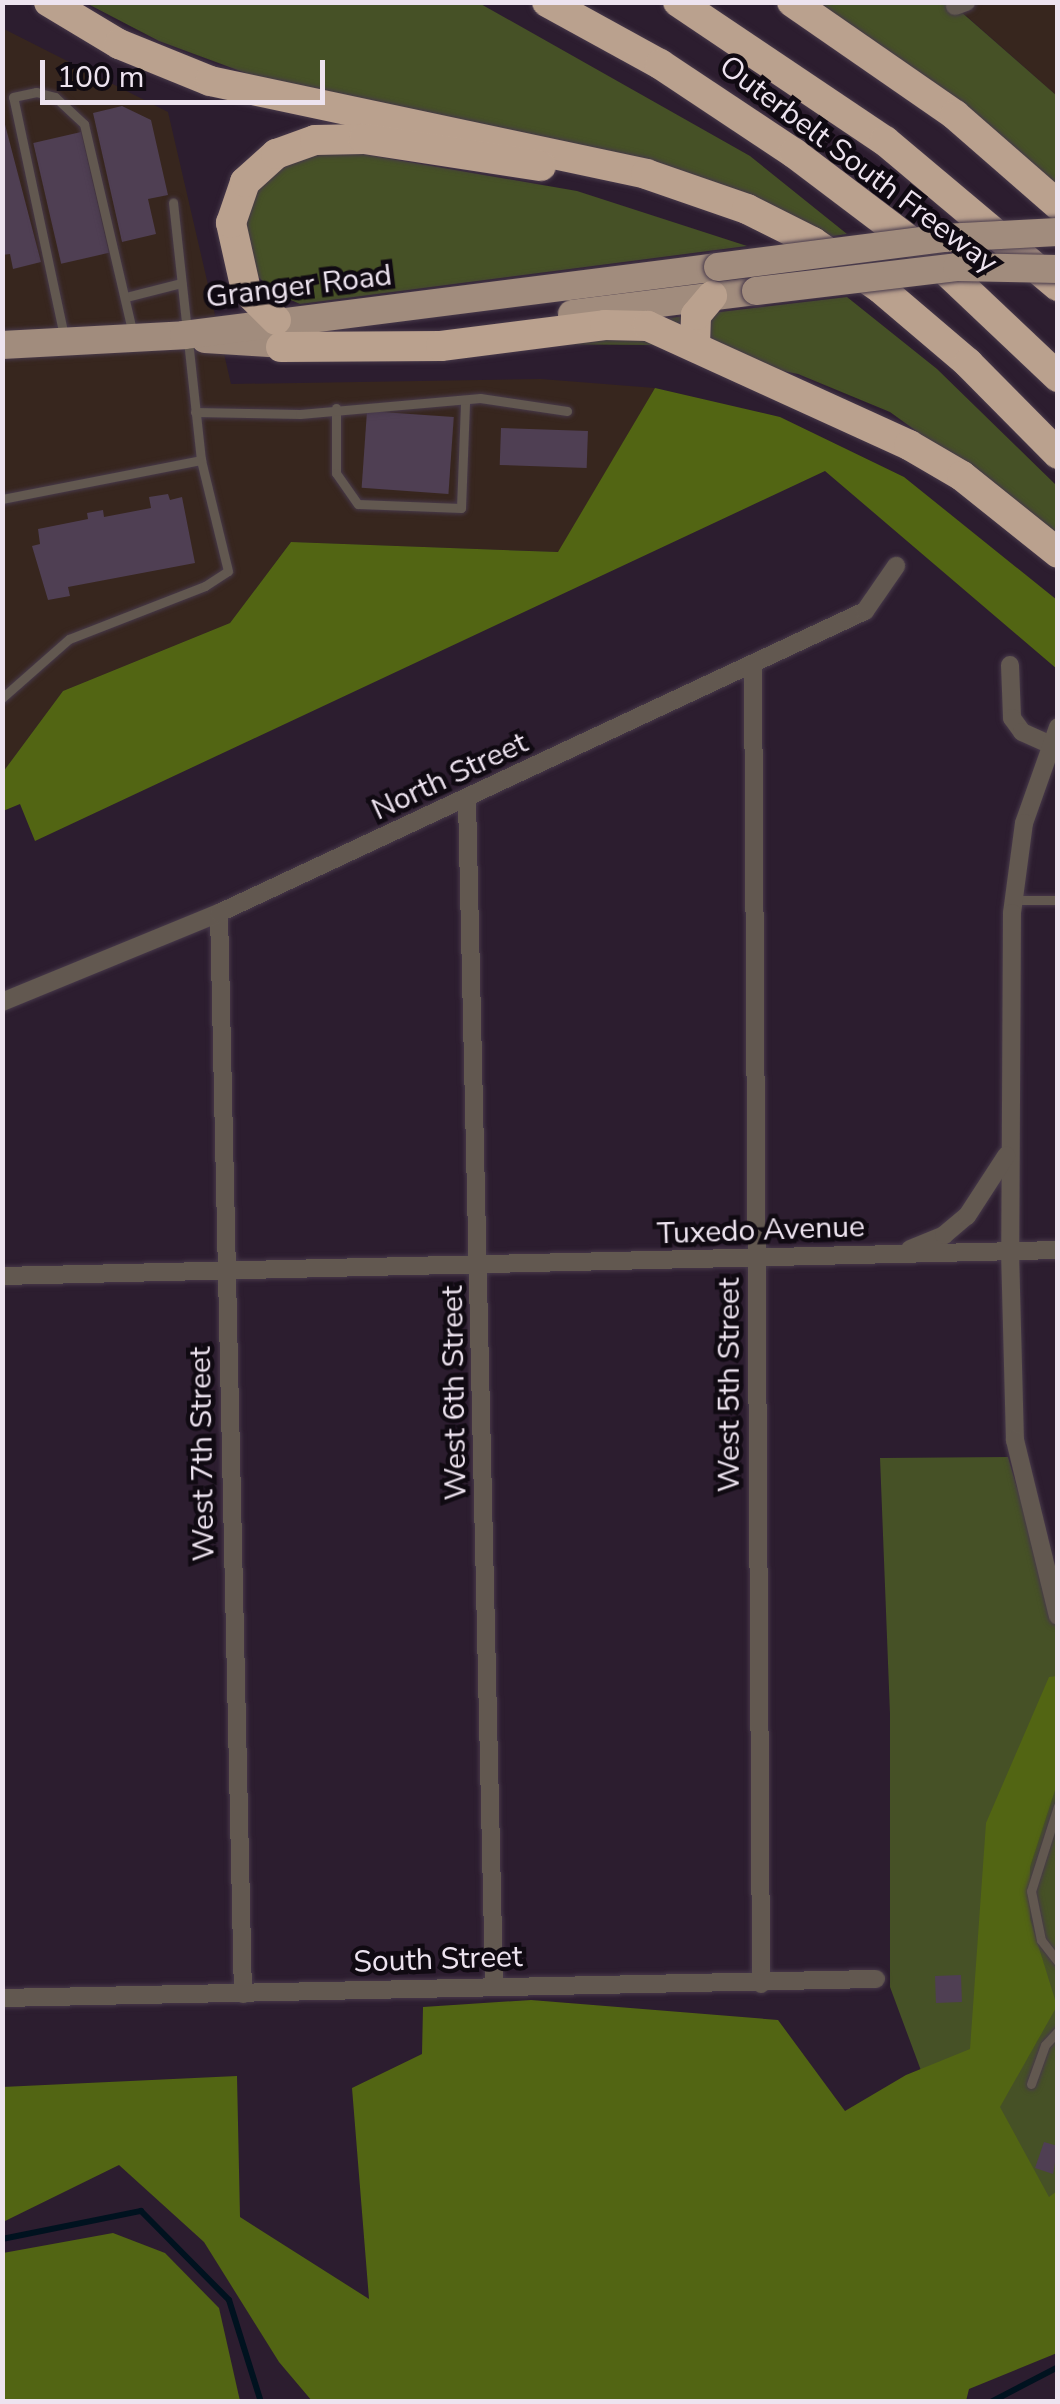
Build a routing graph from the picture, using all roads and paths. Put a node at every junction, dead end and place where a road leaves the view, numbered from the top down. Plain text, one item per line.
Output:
1 (49, 2) edge
2 (547, 2) edge
3 (678, 2) edge
4 (792, 2) edge
5 (604, 164) junction
6 (173, 203) dead end
7 (1058, 205) edge
8 (1058, 232) edge
9 (1058, 269) edge
10 (715, 282) junction
11 (181, 283) junction
12 (1058, 286) edge
13 (126, 297) junction
14 (278, 333) junction
15 (184, 335) junction
16 (134, 338) junction
17 (65, 342) junction
18 (2, 345) edge
19 (695, 345) junction
20 (1058, 377) edge
21 (465, 402) junction
22 (336, 408) junction
23 (566, 411) dead end
24 (194, 412) junction
25 (1058, 454) edge
26 (201, 460) junction
27 (2, 499) edge
28 (1058, 554) edge
29 (896, 566) dead end
30 (753, 665) junction
31 (1010, 665) dead end
32 (2, 698) edge
33 (1058, 726) edge
34 (1049, 744) junction
35 (467, 800) junction
36 (1014, 900) junction
37 (1058, 900) edge
38 (219, 913) junction
39 (2, 1002) edge
40 (1011, 1131) junction
41 (1058, 1250) edge
42 (1010, 1251) junction
43 (886, 1254) junction
44 (756, 1258) junction
45 (481, 1269) junction
46 (227, 1272) junction
47 (2, 1276) edge
48 (1052, 1576) edge
49 (1058, 1616) edge
50 (1058, 1806) edge
51 (1058, 1962) edge
52 (876, 1979) dead end
53 (494, 1984) junction
54 (761, 1984) junction
55 (243, 1994) junction
56 (2, 1998) edge
57 (1058, 2031) edge
58 (1031, 2084) dead end

1 - 5 highway
2 - 20 highway, Outerbelt South Freeway
3 - 12 highway, Outerbelt South Freeway
4 - 7 highway
5 - 14 highway
5 - 25 highway
6 - 11 lane
8 - 10 main road, Granger Road, bridge
9 - 10 main road, Granger Road, bridge
10 - 14 main road, Granger Road
10 - 19 highway
11 - 13 lane
11 - 15 lane
13 - 16 lane
13 - 17 lane
14 - 15 main road, Granger Road
14 - 19 highway
15 - 16 main road, Granger Road
15 - 24 lane
16 - 17 main road, Granger Road
17 - 18 main road, Granger Road
19 - 28 highway
21 - 22 lane
21 - 22 lane
21 - 23 lane
22 - 24 lane
24 - 26 lane
26 - 27 lane
26 - 32 lane
29 - 30 street, North Street
30 - 35 street, North Street
30 - 44 street, West 5th Street
31 - 34 street
33 - 34 street
34 - 36 street
35 - 38 street, North Street
35 - 45 street, West 6th Street
36 - 37 lane
36 - 40 street
38 - 39 street, North Street
38 - 46 street, West 7th Street
40 - 42 street
40 - 43 street
41 - 42 street, Tuxedo Avenue
42 - 43 street, Tuxedo Avenue
42 - 48 street
43 - 44 street, Tuxedo Avenue
44 - 45 street, Tuxedo Avenue
44 - 54 street, West 5th Street
45 - 46 street, Tuxedo Avenue
45 - 53 street, West 6th Street
46 - 47 street, Tuxedo Avenue
46 - 55 street, West 7th Street
48 - 49 street
50 - 51 lane
52 - 54 street, South Street
53 - 54 street, South Street
53 - 55 street, South Street
55 - 56 street, South Street
57 - 58 lane

